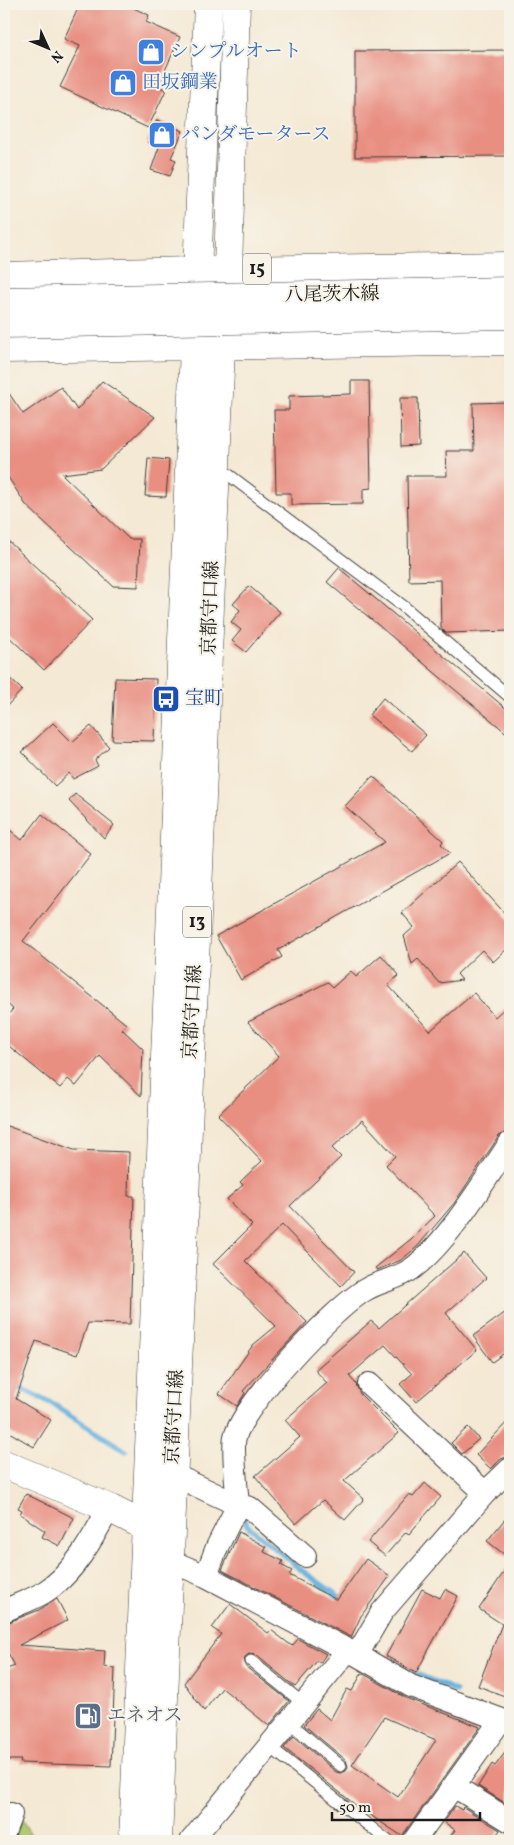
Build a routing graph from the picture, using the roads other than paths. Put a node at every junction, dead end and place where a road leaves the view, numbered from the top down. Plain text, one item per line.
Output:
1 (208, 4) edge
2 (236, 4) edge
3 (510, 266) edge
4 (228, 270) junction
5 (196, 271) junction
6 (4, 276) edge
7 (510, 291) edge
8 (4, 301) edge
9 (510, 315) edge
10 (4, 324) edge
11 (510, 341) edge
12 (194, 346) junction
13 (221, 346) junction
14 (4, 349) edge
15 (216, 465) junction
16 (510, 697) edge
17 (510, 1143) edge
18 (369, 1384) dead end
19 (4, 1464) edge
20 (510, 1470) edge
21 (172, 1474) junction
22 (485, 1493) junction
23 (238, 1505) junction
24 (109, 1508) junction
25 (161, 1542) junction
26 (305, 1556) dead end
27 (206, 1576) junction
28 (4, 1611) edge
29 (352, 1653) junction
30 (251, 1661) dead end
31 (304, 1704) junction
32 (289, 1722) junction
33 (506, 1722) edge
34 (269, 1746) junction
35 (341, 1766) dead end
36 (454, 1786) junction
37 (510, 1821) edge
38 (133, 1841) edge
39 (158, 1841) edge
40 (191, 1841) edge
41 (388, 1841) edge
42 (414, 1841) edge

1 - 5 main road, 京都守口線 / 13
2 - 4 main road, 京都守口線 / 13
3 - 4 main road, 15
4 - 5 main road, 15
4 - 13 main road, 京都守口線 / 13
5 - 6 main road, 15
5 - 12 main road, 京都守口線 / 13
7 - 8 main road, 八尾茨木線 / 15, bridge
9 - 10 main road, 八尾茨木線, bridge
11 - 13 main road
12 - 13 main road
12 - 14 main road
12 - 25 main road, 京都守口線 / 13
13 - 15 main road, 京都守口線 / 13
15 - 16 lane
15 - 21 main road, 京都守口線 / 13
17 - 23 street
18 - 22 street
19 - 24 main road
20 - 22 street
21 - 23 street
21 - 25 main road, 京都守口線 / 13
22 - 29 street
23 - 26 street
23 - 27 street
24 - 25 main road
24 - 28 street
25 - 27 street
25 - 38 main road, 京都守口線 / 13
25 - 39 main road, 京都守口線 / 13
27 - 29 street
29 - 31 street
29 - 33 street
30 - 31 lane
31 - 32 street
32 - 34 street
32 - 35 lane
33 - 36 street
34 - 40 street
34 - 41 lane
36 - 37 street
36 - 42 street

